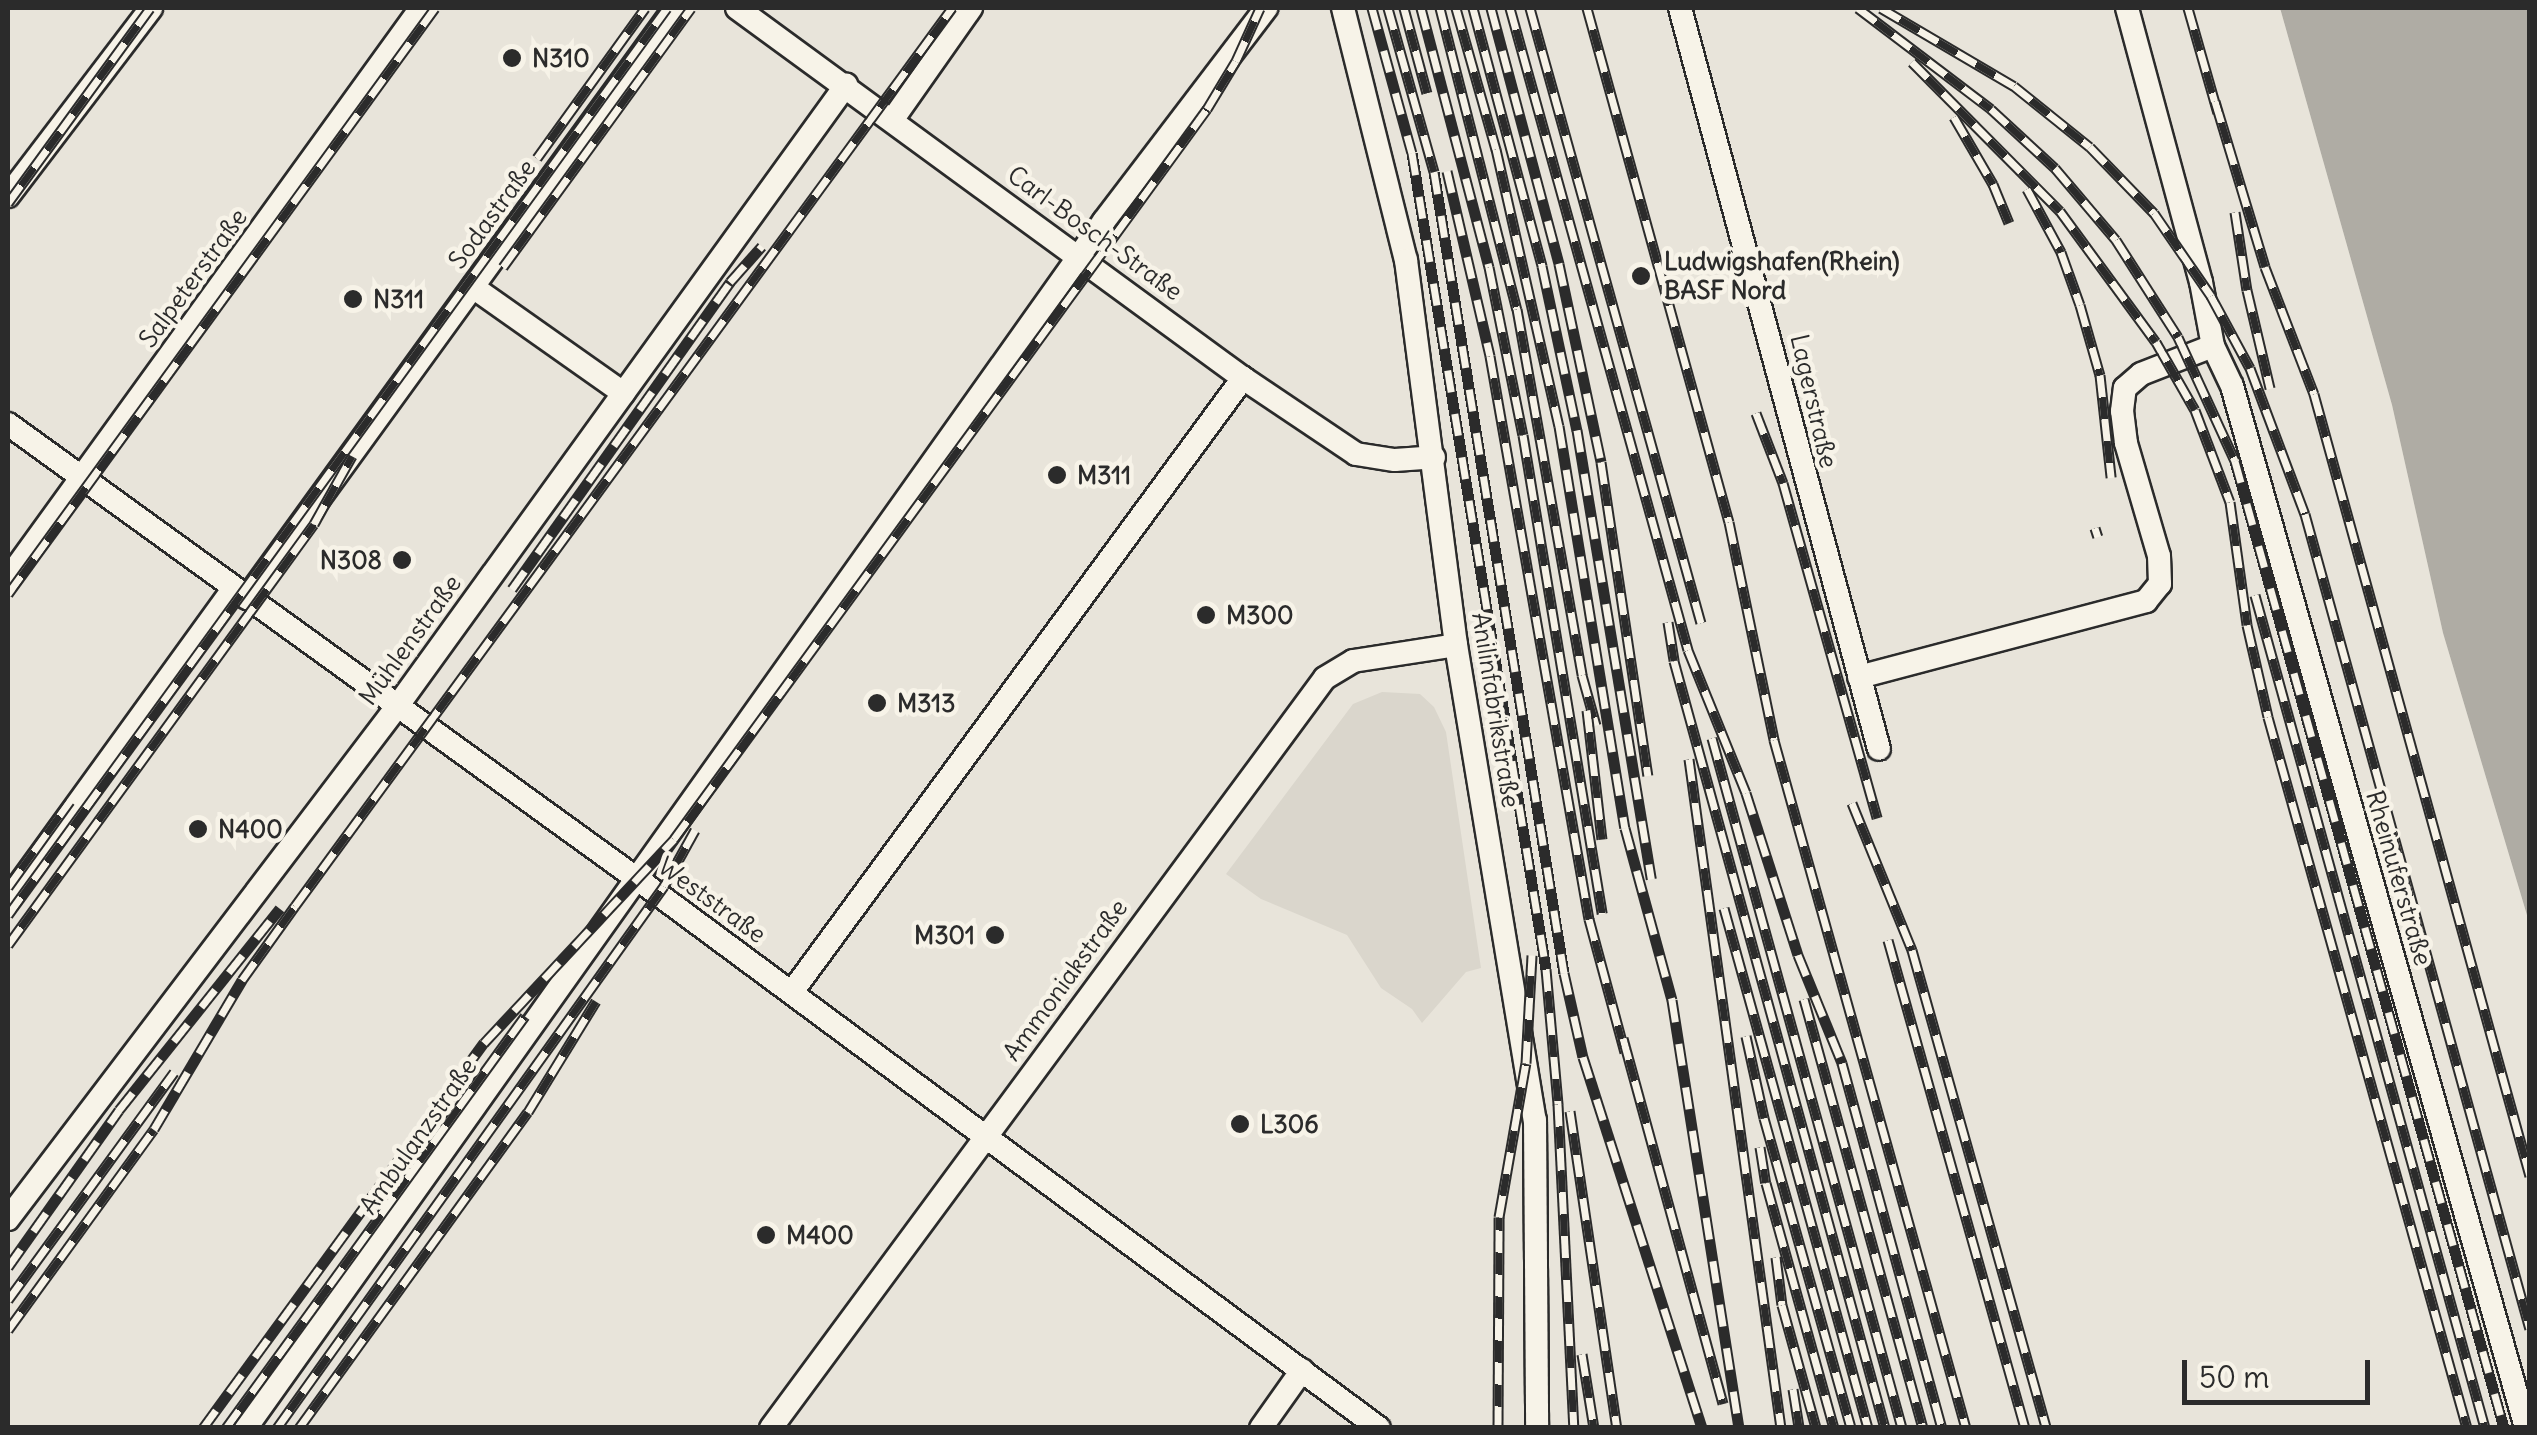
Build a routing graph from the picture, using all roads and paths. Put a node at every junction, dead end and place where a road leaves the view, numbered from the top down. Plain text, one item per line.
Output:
1 (151, 8) edge
2 (421, 8) edge
3 (675, 8) edge
4 (737, 8) edge
5 (971, 8) edge
6 (1266, 8) edge
7 (1343, 8) edge
8 (1680, 8) edge
9 (2127, 8) edge
10 (846, 85) junction
11 (893, 120) junction
12 (8, 196) edge
13 (1080, 256) junction
14 (473, 287) junction
15 (2213, 346) junction
16 (1243, 378) junction
17 (623, 394) junction
18 (8, 424) edge
19 (1434, 457) junction
20 (82, 478) junction
21 (8, 579) edge
22 (241, 593) junction
23 (1456, 644) junction
24 (1859, 678) junction
25 (396, 708) junction
26 (1879, 749) dead end
27 (636, 878) junction
28 (8, 900) edge
29 (792, 992) junction
30 (986, 1135) junction
31 (8, 1220) edge
32 (1302, 1370) junction
33 (246, 1428) edge
34 (771, 1428) edge
35 (1261, 1428) edge
36 (1379, 1428) edge
37 (1537, 1428) edge
38 (2526, 1428) edge

1 - 12 street
2 - 20 street, Salpeterstraße
3 - 14 street, Sodastraße
4 - 10 street, Carl-Bosch-Straße
5 - 11 street
6 - 13 street, Ambulanzstraße
7 - 19 street, Anilinfabrikstraße
8 - 24 street, Lagerstraße
9 - 15 street, Rheinuferstraße
10 - 11 street, Carl-Bosch-Straße
10 - 17 street, Mühlenstraße
11 - 13 street, Carl-Bosch-Straße
13 - 16 street, Carl-Bosch-Straße
13 - 27 street, Ambulanzstraße
14 - 17 street
14 - 22 street, Sodastraße
15 - 24 street
15 - 38 street, Rheinuferstraße
16 - 19 street, Carl-Bosch-Straße
16 - 29 street
17 - 25 street, Mühlenstraße
18 - 20 street, Weststraße
19 - 23 street, Anilinfabrikstraße
20 - 21 street, Salpeterstraße
20 - 22 street, Weststraße
22 - 25 street, Weststraße
22 - 28 street, Sodastraße
23 - 30 street, Ammoniakstraße
23 - 37 street, Anilinfabrikstraße
24 - 26 street, Lagerstraße
25 - 27 street, Weststraße
25 - 31 street, Mühlenstraße
27 - 29 street, Weststraße
27 - 33 street, Ambulanzstraße
29 - 30 street, Weststraße
30 - 32 street, Weststraße
30 - 34 street, Ammoniakstraße
32 - 35 street
32 - 36 street, Weststraße

